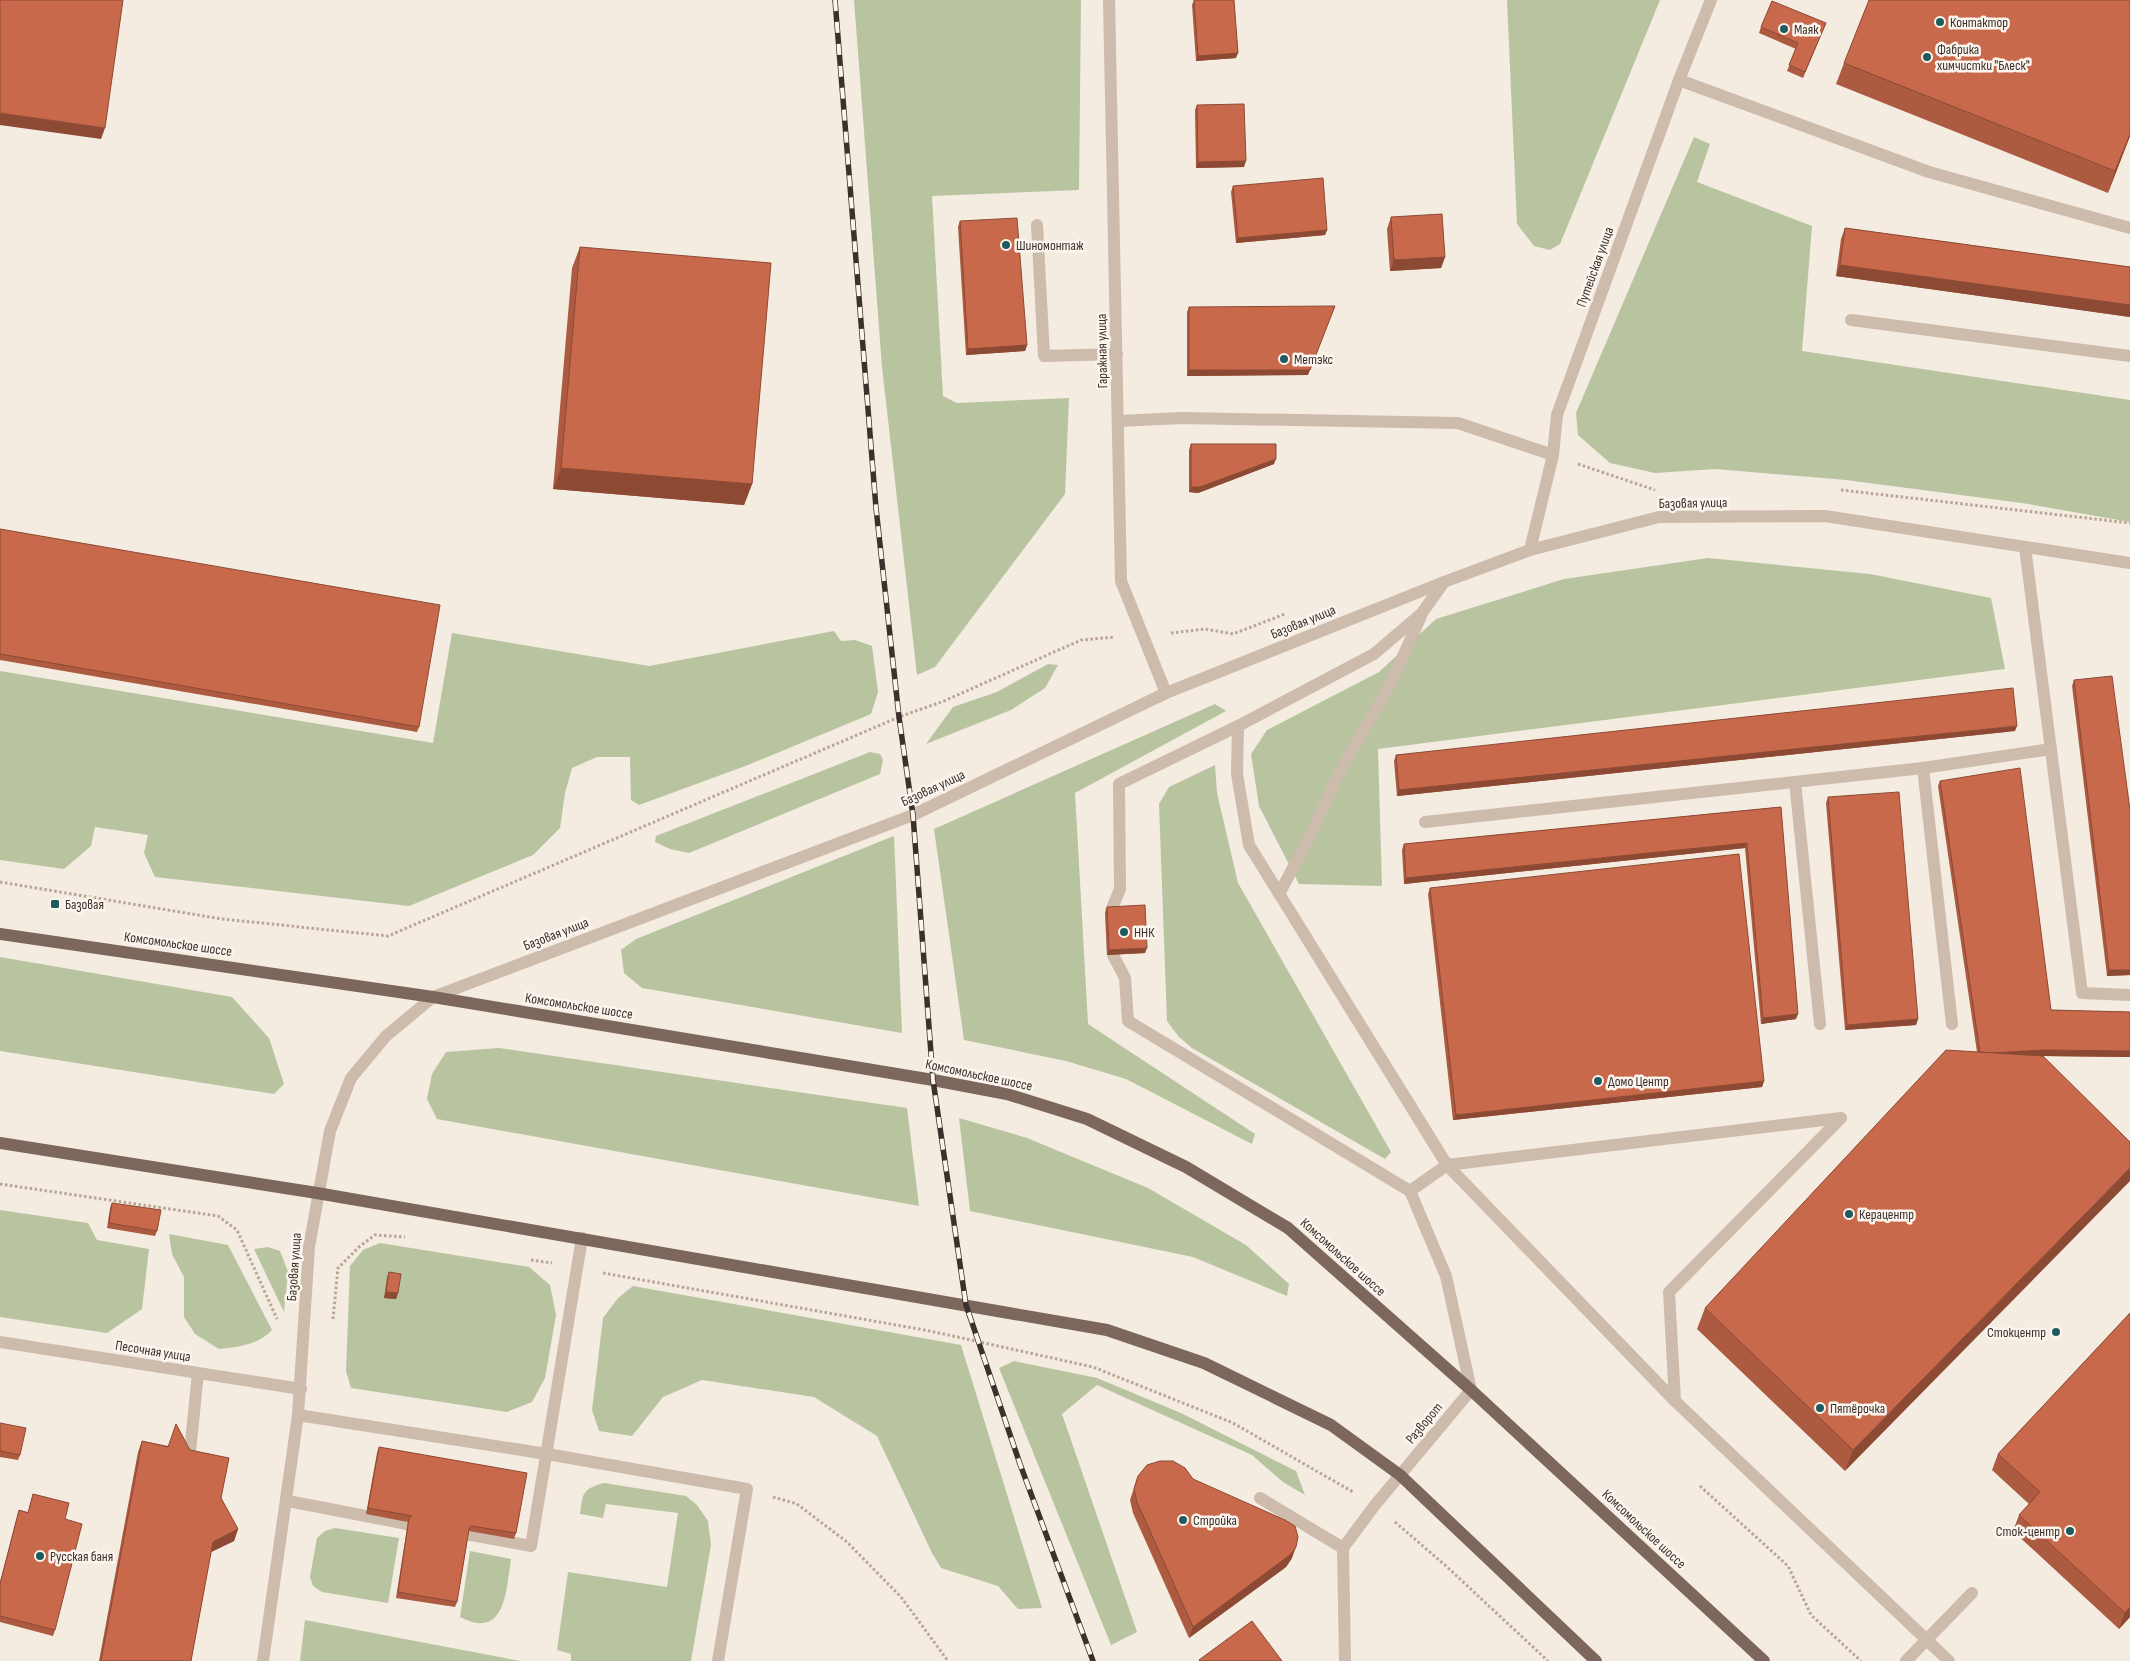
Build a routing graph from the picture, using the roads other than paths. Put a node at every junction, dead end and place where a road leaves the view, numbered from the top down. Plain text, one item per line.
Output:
1 (1110, 0) edge
2 (1711, 0) edge
3 (1679, 80) junction
4 (1037, 225) dead end
5 (2130, 228) edge
6 (1851, 320) dead end
7 (1117, 354) junction
8 (2130, 356) edge
9 (1118, 422) junction
10 (1553, 455) junction
11 (2025, 547) junction
12 (1530, 550) junction
13 (2130, 563) edge
14 (1444, 582) junction
15 (1422, 613) junction
16 (1166, 693) junction
17 (1238, 726) junction
18 (2051, 749) junction
19 (1923, 768) junction
20 (1795, 782) junction
21 (1425, 822) dead end
22 (1279, 894) junction
23 (0, 934) edge
24 (2130, 995) edge
25 (433, 996) junction
26 (1820, 1024) dead end
27 (1952, 1024) dead end
28 (0, 1143) edge
29 (1447, 1165) junction
30 (1410, 1192) junction
31 (317, 1193) junction
32 (582, 1238) junction
33 (0, 1342) edge
34 (198, 1373) junction
35 (301, 1389) junction
36 (1471, 1390) junction
37 (1676, 1401) junction
38 (298, 1416) junction
39 (190, 1452) edge
40 (547, 1454) junction
41 (1400, 1475) junction
42 (1260, 1498) dead end
43 (288, 1500) junction
44 (407, 1524) edge
45 (466, 1534) edge
46 (1343, 1548) junction
47 (1972, 1593) dead end
48 (1926, 1640) junction
49 (263, 1661) edge
50 (718, 1661) edge
51 (1345, 1661) edge
52 (1596, 1661) edge
53 (1764, 1661) edge
54 (1906, 1661) edge
55 (1949, 1661) edge

1 - 7 street, Гаражная улица
2 - 3 street, Путейская улица
3 - 5 street
3 - 10 street, Путейская улица
4 - 7 street
6 - 8 street
7 - 9 street, Гаражная улица
9 - 10 street
9 - 16 street, Гаражная улица
10 - 12 street, Путейская улица
11 - 12 street, Базовая улица
11 - 13 street, Базовая улица
11 - 18 street
12 - 14 street, Базовая улица
14 - 15 street
14 - 16 street, Базовая улица
15 - 17 street
15 - 22 street
16 - 25 street, Базовая улица
17 - 22 street
17 - 30 street
18 - 19 street
18 - 24 street
19 - 20 street
19 - 27 street
20 - 21 street
20 - 26 street
22 - 29 street
23 - 25 main road, Комсомольское шоссе
25 - 31 street, Базовая улица
25 - 36 main road, Комсомольское шоссе
28 - 31 main road
29 - 30 street
29 - 37 street
29 - 37 street
30 - 36 street
31 - 32 main road
31 - 35 street, Базовая улица
32 - 40 street
32 - 41 main road
33 - 34 street, Песочная улица
34 - 35 street, Песочная улица
34 - 39 street
35 - 38 street, Базовая улица
36 - 41 street, Разворот
36 - 53 main road, Комсомольское шоссе
37 - 48 street
38 - 40 street
38 - 43 street, Базовая улица
40 - 45 street
40 - 50 street
41 - 46 street, Разворот
41 - 52 main road
42 - 46 street
43 - 44 street
43 - 49 street, Базовая улица
46 - 51 street
47 - 48 street
48 - 54 street
48 - 55 street

